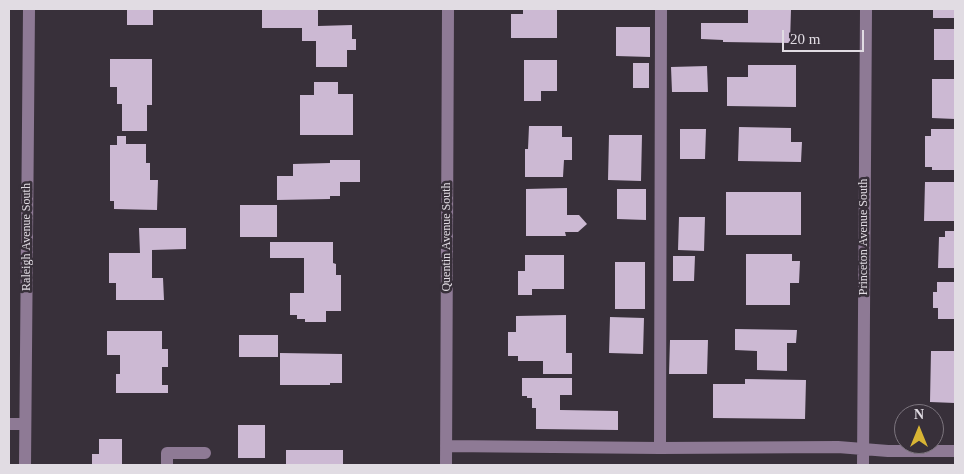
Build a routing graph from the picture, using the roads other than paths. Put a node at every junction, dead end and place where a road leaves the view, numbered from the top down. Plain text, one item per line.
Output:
1 (29, 9) edge
2 (448, 9) edge
3 (661, 9) edge
4 (866, 9) edge
5 (9, 424) edge
6 (25, 424) junction
7 (446, 446) junction
8 (660, 448) junction
9 (863, 449) junction
10 (955, 451) edge
11 (205, 453) dead end
12 (25, 465) edge
13 (167, 465) edge
14 (446, 465) edge
15 (863, 465) edge

1 - 6 street, Raleigh Avenue South
2 - 7 street, Quentin Avenue South
3 - 8 street
4 - 9 street, Princeton Avenue South
5 - 6 street
6 - 12 street, Raleigh Avenue South
7 - 8 street
7 - 14 street, Quentin Avenue South
8 - 9 street
9 - 10 street
9 - 15 street, Princeton Avenue South
11 - 13 street

